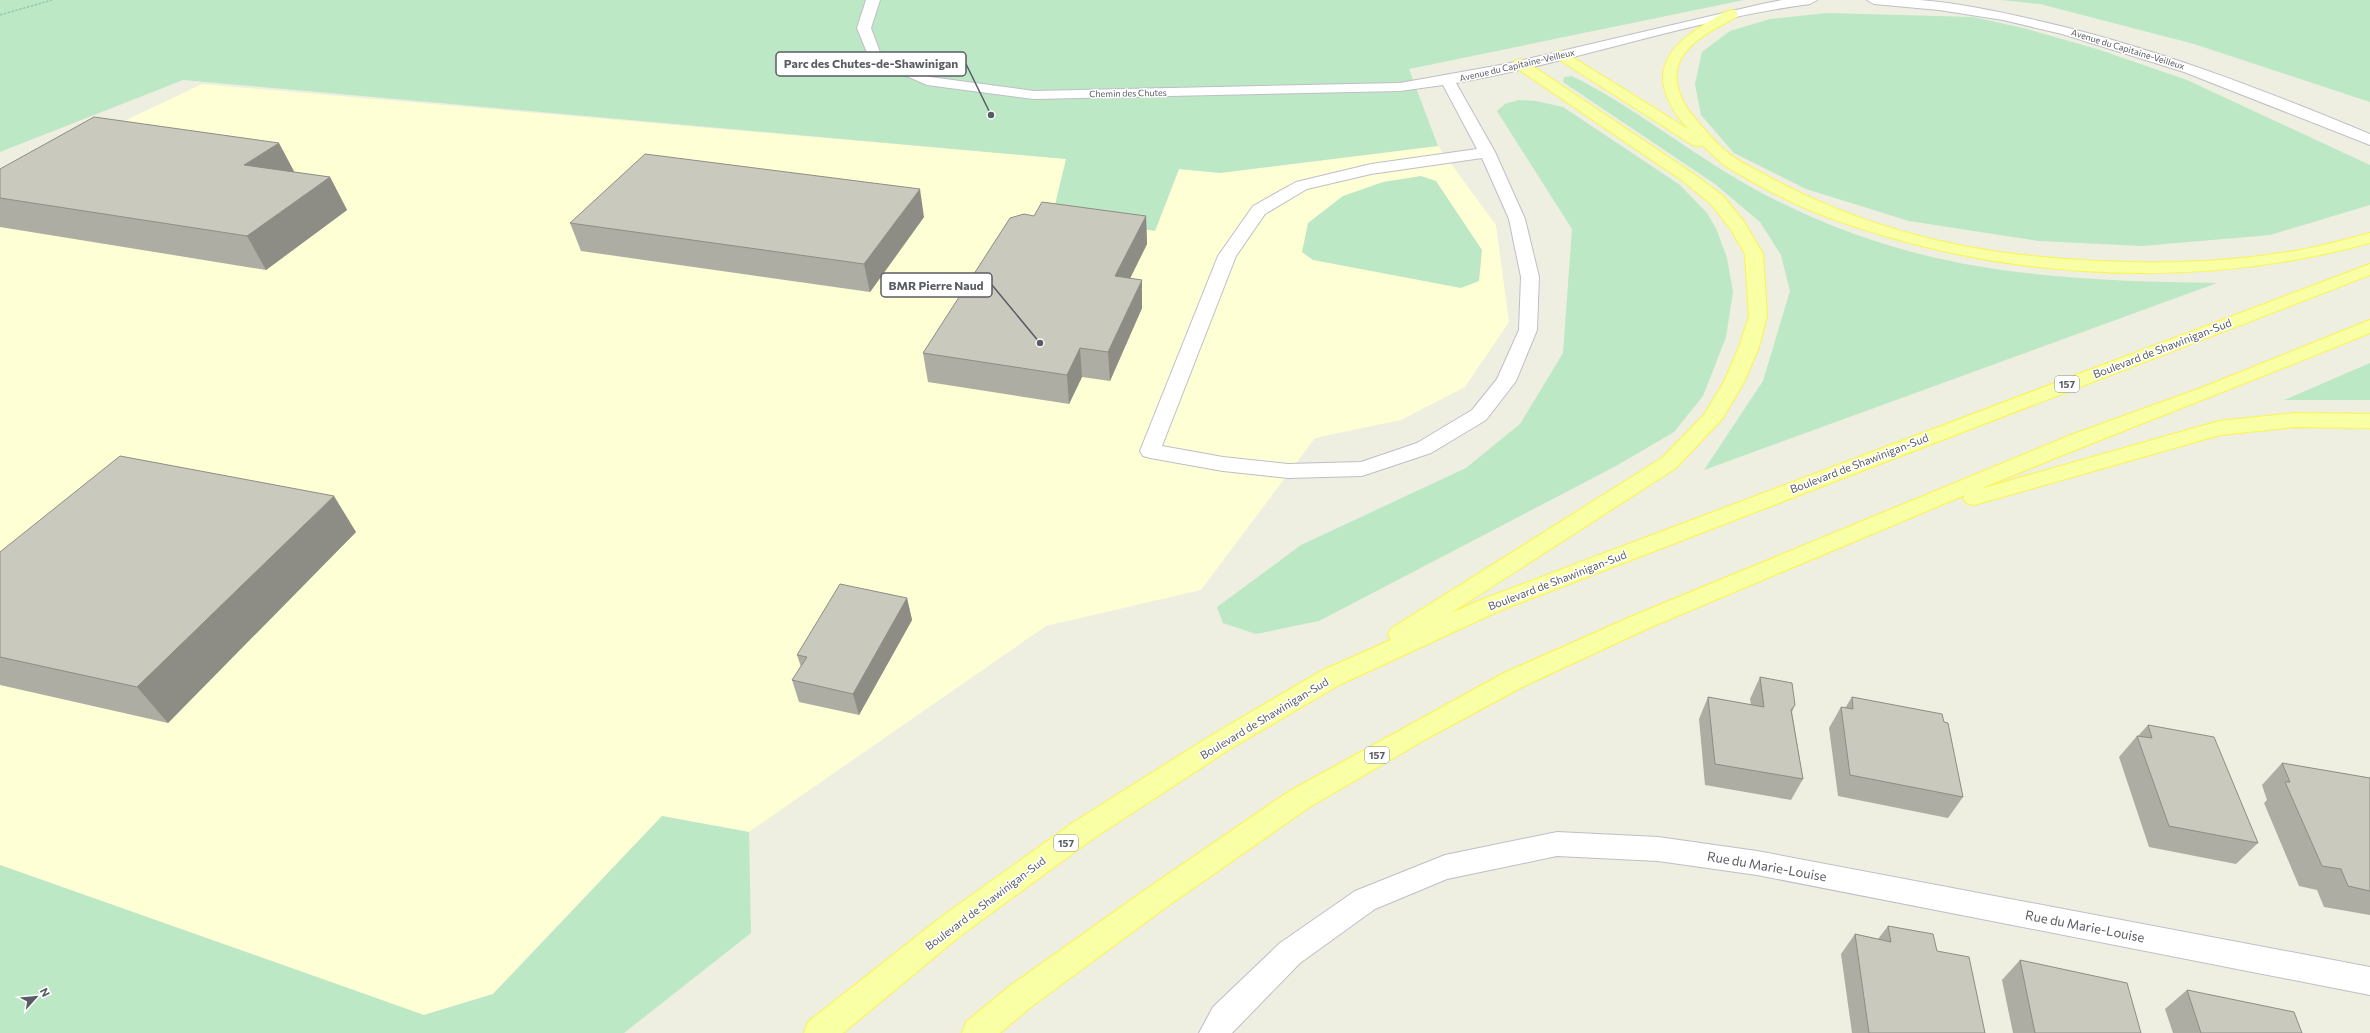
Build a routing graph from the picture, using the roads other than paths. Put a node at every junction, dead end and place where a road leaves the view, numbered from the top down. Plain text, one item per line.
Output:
1 (873, 0) edge
2 (1810, 0) edge
3 (1874, 0) edge
4 (1731, 14) junction
5 (1559, 55) junction
6 (1520, 64) junction
7 (1448, 81) junction
8 (2370, 140) edge
9 (1487, 152) junction
10 (1720, 155) junction
11 (2370, 238) edge
12 (2370, 270) edge
13 (2370, 326) edge
14 (2370, 421) edge
15 (1876, 525) junction
16 (1330, 678) junction
17 (2370, 981) edge
18 (820, 1033) edge
19 (977, 1033) edge
20 (1214, 1033) edge

1 - 7 street, Chemin des Chutes
2 - 4 street, Avenue du Capitaine-Veilleux
3 - 8 street, Avenue du Capitaine-Veilleux
4 - 5 street, Avenue du Capitaine-Veilleux
4 - 10 main road
5 - 6 street, Avenue du Capitaine-Veilleux
5 - 10 main road
6 - 7 street, Avenue du Capitaine-Veilleux
6 - 16 main road
7 - 9 street, Avenue du Capitaine-Veilleux
9 - 9 street, Avenue du Capitaine-Veilleux
10 - 11 main road
12 - 16 main road, Boulevard de Shawinigan-Sud / 157
13 - 15 main road, 157
14 - 15 main road
15 - 19 main road, 157
16 - 18 main road, Boulevard de Shawinigan-Sud / 157
17 - 20 street, Rue du Marie-Louise

